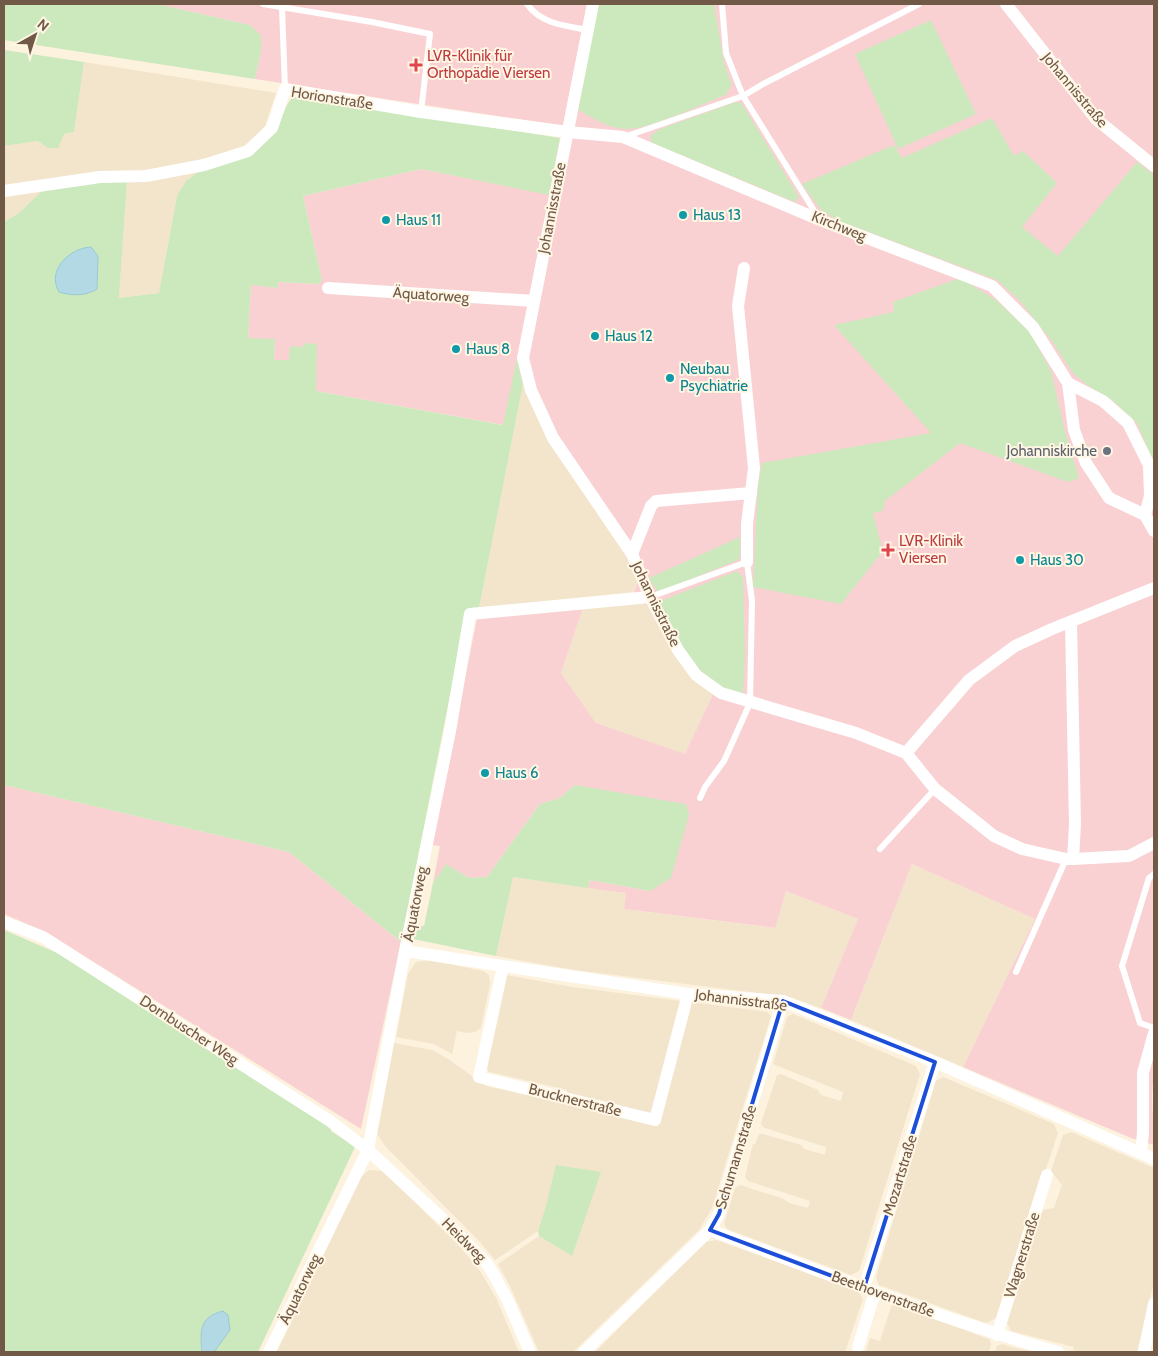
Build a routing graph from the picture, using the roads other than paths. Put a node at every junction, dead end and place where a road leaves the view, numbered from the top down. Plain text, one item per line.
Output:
1 (263, 4) edge
2 (527, 4) edge
3 (593, 4) edge
4 (722, 4) edge
5 (919, 4) edge
6 (1006, 4) edge
7 (282, 7) junction
8 (588, 30) junction
9 (285, 89) junction
10 (743, 96) junction
11 (421, 112) junction
12 (568, 132) junction
13 (623, 137) junction
14 (1154, 166) edge
15 (4, 191) edge
16 (820, 220) junction
17 (744, 268) dead end
18 (328, 288) dead end
19 (534, 301) junction
20 (1068, 383) junction
21 (751, 493) junction
22 (1144, 516) junction
23 (1154, 532) edge
24 (632, 554) junction
25 (747, 562) junction
26 (1154, 588) edge
27 (650, 597) junction
28 (1071, 622) junction
29 (750, 703) junction
30 (906, 752) junction
31 (934, 789) junction
32 (700, 798) dead end
33 (1154, 843) edge
34 (880, 849) dead end
35 (1070, 859) junction
36 (1154, 874) edge
37 (4, 922) edge
38 (405, 951) junction
39 (503, 966) junction
40 (1016, 972) dead end
41 (688, 994) junction
42 (783, 1001) junction
43 (1154, 1028) edge
44 (1154, 1033) edge
45 (935, 1062) junction
46 (368, 1150) junction
47 (1141, 1153) junction
48 (1154, 1159) edge
49 (1047, 1175) dead end
50 (710, 1230) junction
51 (870, 1290) junction
52 (1154, 1304) edge
53 (997, 1335) junction
54 (858, 1347) dead end
55 (269, 1352) edge
56 (530, 1352) edge
57 (584, 1352) edge
58 (1058, 1352) edge
59 (1144, 1352) edge

1 - 7 lane
2 - 8 lane
3 - 8 street
4 - 10 lane
5 - 10 lane
6 - 14 street, Johannisstraße
7 - 9 lane
7 - 11 lane
8 - 12 street
9 - 11 street, Horionstraße
9 - 15 street, Horionstraße
10 - 13 lane
10 - 16 lane
11 - 12 street, Horionstraße
12 - 13 street, Kirchweg
12 - 19 street, Johannisstraße
13 - 16 street, Kirchweg
16 - 20 street, Kirchweg
17 - 21 street
18 - 19 street, Äquatorweg
19 - 24 street, Johannisstraße
20 - 22 street, Kirchweg
20 - 22 street
21 - 24 street
21 - 25 street
22 - 23 street
24 - 27 street, Johannisstraße
25 - 27 lane
25 - 29 lane
26 - 28 street
27 - 29 street, Johannisstraße
27 - 38 street, Äquatorweg
28 - 30 street
28 - 35 street
29 - 30 street, Johannisstraße
29 - 32 lane
30 - 31 street
31 - 34 lane
31 - 35 street
33 - 35 street
35 - 40 lane
36 - 43 lane
37 - 46 street, Dornbuscher Weg
38 - 39 street, Johannisstraße
38 - 46 street, Äquatorweg
39 - 41 street, Johannisstraße
39 - 41 street, Brucknerstraße
41 - 42 street, Johannisstraße
42 - 45 street, Johannisstraße
42 - 50 street, Schumannstraße
44 - 47 street
45 - 47 street, Johannisstraße
45 - 51 street, Mozartstraße
46 - 55 street, Äquatorweg
46 - 56 street, Heidweg
47 - 48 street, Johannisstraße
49 - 53 street, Wagnerstraße
50 - 51 street, Beethovenstraße
50 - 57 street, Schumannstraße
51 - 53 street, Beethovenstraße
51 - 54 street, Mozartstraße
52 - 59 street
53 - 58 street, Beethovenstraße

